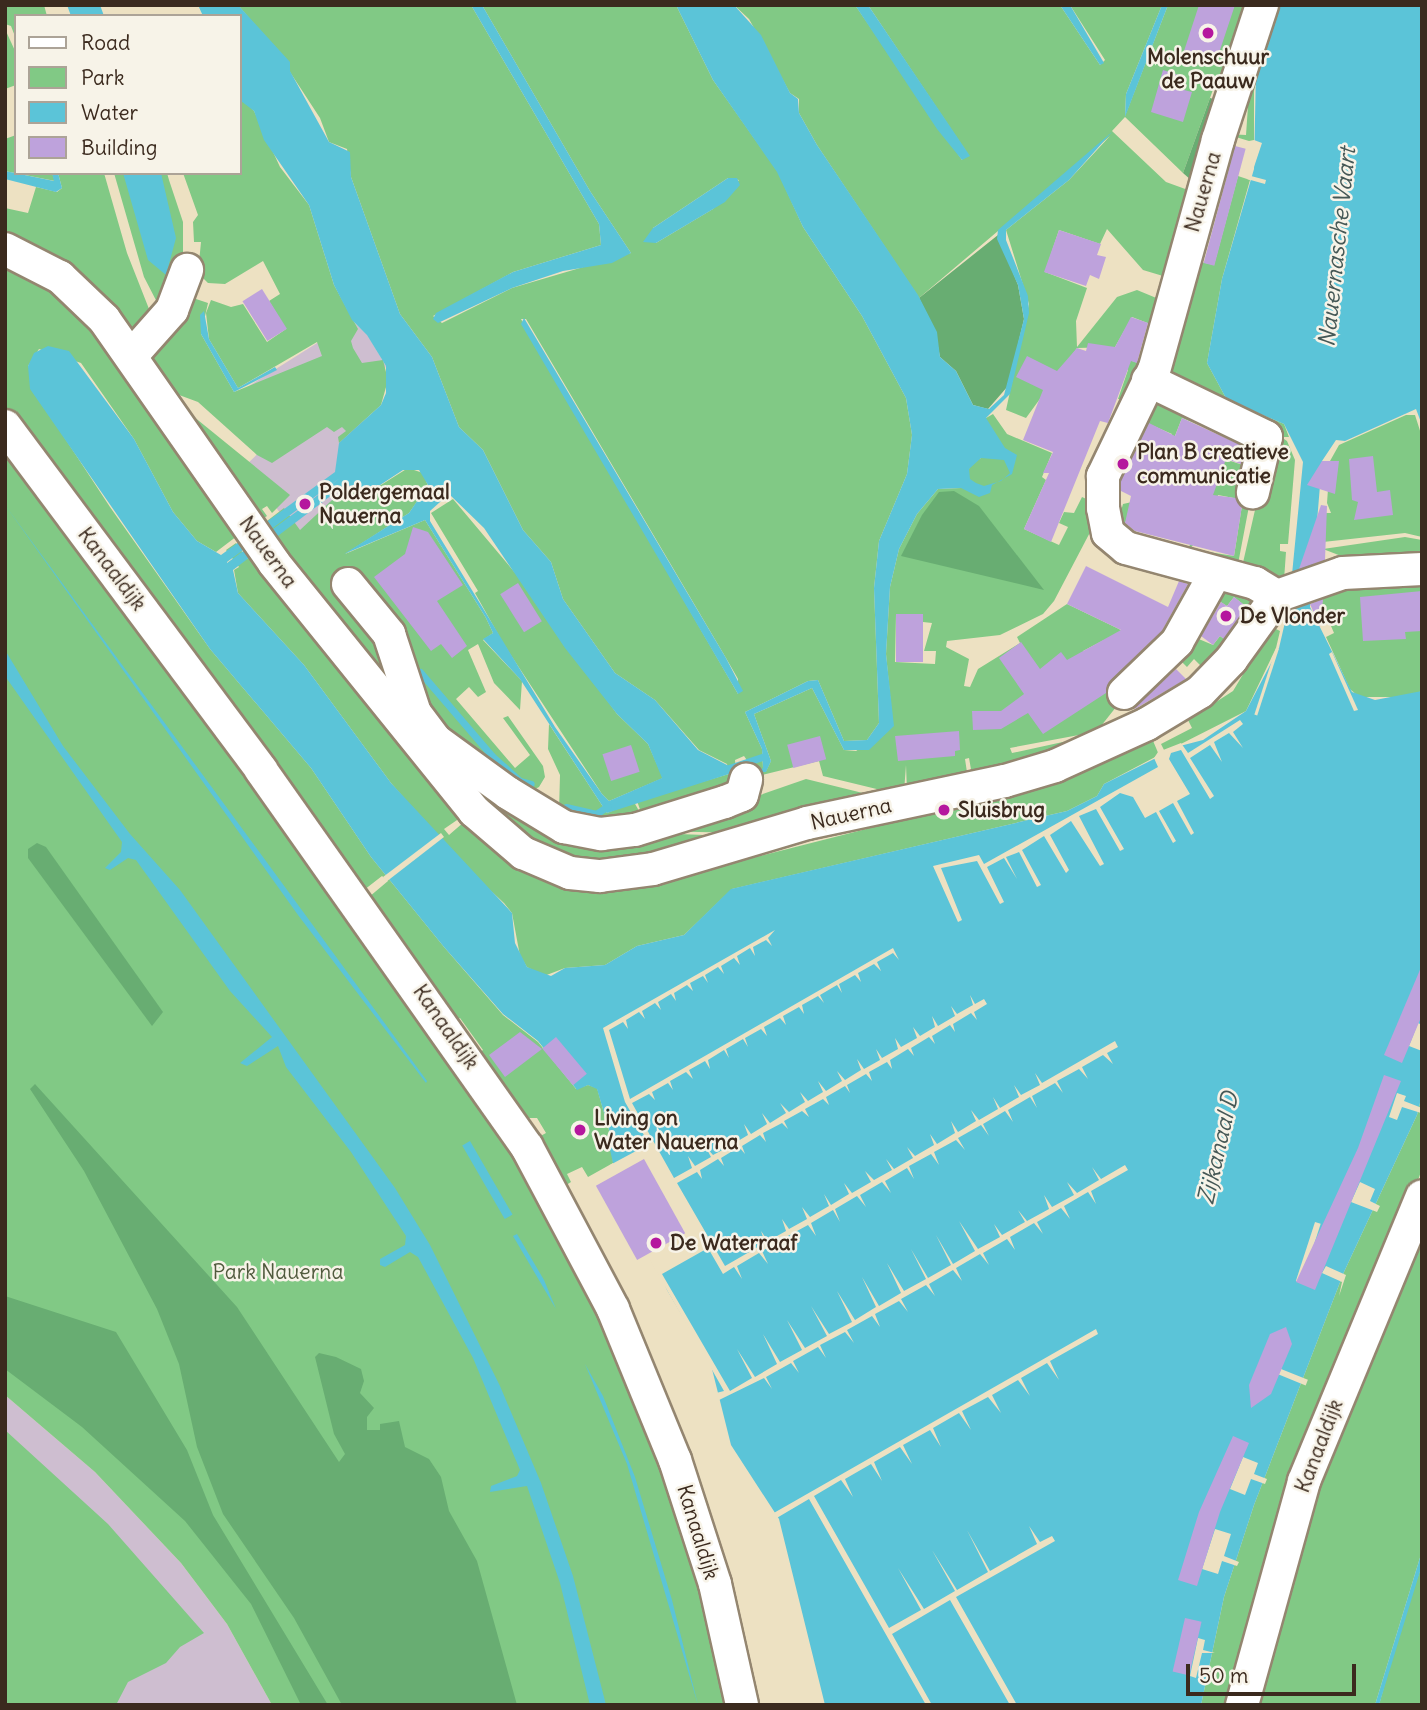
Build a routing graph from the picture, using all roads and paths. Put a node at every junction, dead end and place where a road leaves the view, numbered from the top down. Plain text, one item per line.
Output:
1 (1262, 5) edge
2 (5, 249) edge
3 (187, 270) dead end
4 (133, 354) junction
5 (1148, 380) junction
6 (5, 426) edge
7 (1253, 492) dead end
8 (1422, 569) edge
9 (1215, 574) junction
10 (348, 584) dead end
11 (1281, 595) junction
12 (1124, 693) dead end
13 (421, 735) junction
14 (746, 780) dead end
15 (1422, 1196) edge
16 (742, 1705) edge
17 (1242, 1705) edge

1 - 5 street, Nauerna
2 - 4 street, Nauerna
3 - 4 street
4 - 13 street, Nauerna
5 - 7 street
5 - 9 street, Nauerna
6 - 16 street, Kanaaldijk
8 - 11 street
9 - 11 street, Nauerna
9 - 12 street
10 - 13 street, Nauerna
11 - 13 street, Nauerna
13 - 14 street, Nauerna
15 - 17 street, Kanaaldijk

